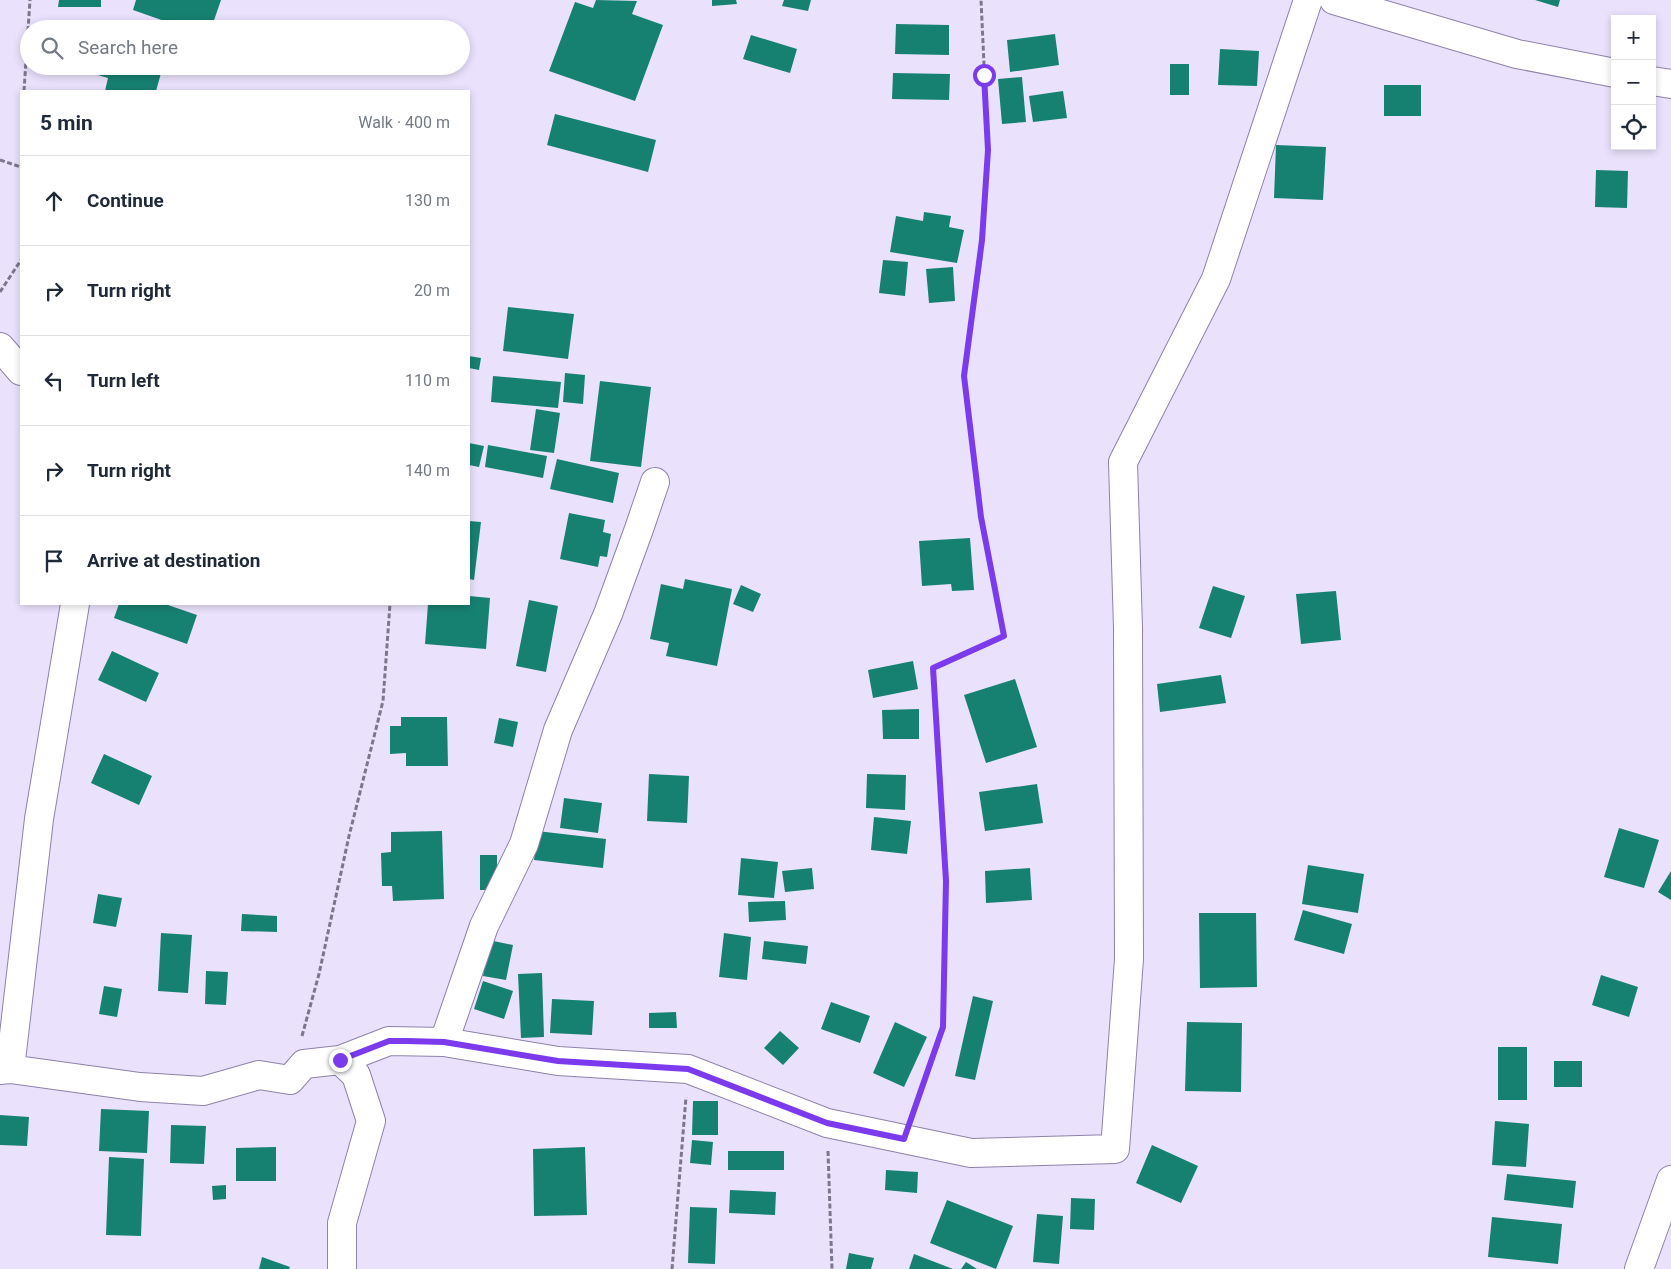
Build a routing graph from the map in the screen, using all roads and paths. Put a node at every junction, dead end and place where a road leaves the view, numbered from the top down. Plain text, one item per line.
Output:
1 (30, 0) edge
2 (981, 0) edge
3 (1308, 0) edge
4 (1334, 0) edge
5 (29, 20) edge
6 (1611, 72) edge
7 (25, 75) edge
8 (1656, 82) edge
9 (1671, 84) edge
10 (24, 90) edge
11 (0, 160) edge
12 (20, 167) edge
13 (20, 262) edge
14 (0, 292) edge
15 (0, 347) edge
16 (20, 370) edge
17 (655, 482) dead end
18 (75, 605) edge
19 (390, 605) edge
20 (444, 1042) junction
21 (340, 1060) junction
22 (5, 1069) edge
23 (688, 1069) junction
24 (290, 1080) junction
25 (827, 1123) junction
26 (904, 1139) junction
27 (1671, 1180) edge
28 (342, 1269) edge
29 (672, 1269) edge
30 (832, 1269) edge
31 (1639, 1269) edge

1 - 5 path
2 - 26 path
3 - 26 street
4 - 6 street
7 - 10 path
8 - 9 street
11 - 12 path
13 - 14 path
15 - 16 street
17 - 20 street
18 - 22 street
19 - 24 path
20 - 21 street
20 - 23 street
21 - 24 street
21 - 28 street
22 - 24 street
23 - 25 street
23 - 29 path
25 - 26 street
25 - 30 path
27 - 31 street

